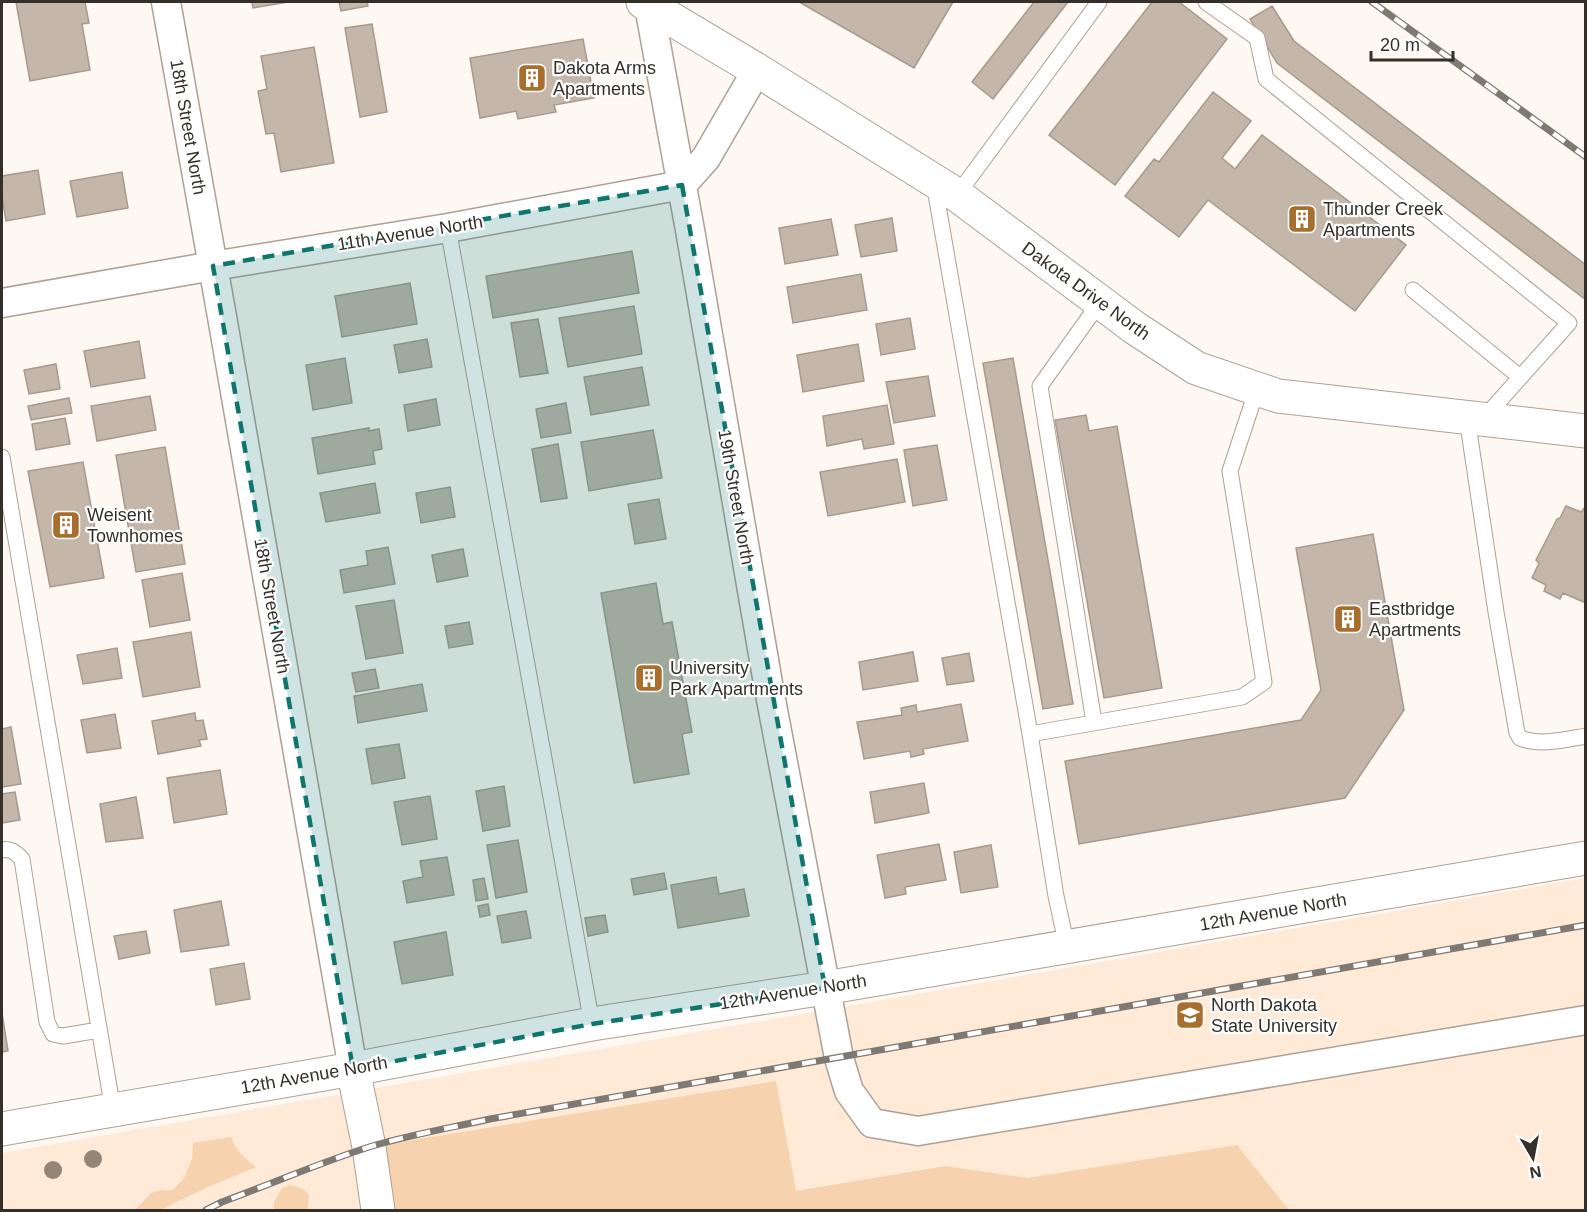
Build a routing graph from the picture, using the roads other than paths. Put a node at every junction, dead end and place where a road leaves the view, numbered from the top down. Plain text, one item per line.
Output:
1 (165, 2) edge
2 (1099, 2) edge
3 (1206, 2) edge
4 (646, 4) edge
5 (757, 70) junction
6 (682, 185) junction
7 (945, 188) junction
8 (448, 228) junction
9 (213, 266) junction
10 (1413, 290) dead end
11 (1100, 302) junction
12 (2, 303) edge
13 (1520, 377) junction
14 (1257, 389) junction
15 (1474, 419) junction
16 (1586, 431) edge
17 (2, 457) edge
18 (1094, 722) junction
19 (1030, 734) junction
20 (1586, 736) edge
21 (2, 850) edge
22 (1586, 858) edge
23 (1067, 947) junction
24 (825, 988) junction
25 (1586, 1020) edge
26 (592, 1024) junction
27 (99, 1030) junction
28 (353, 1069) junction
29 (113, 1110) junction
30 (2, 1129) edge
31 (378, 1210) edge

1 - 9 street, 18th Street North
2 - 7 lane
3 - 13 lane
4 - 5 main road, Dakota Drive North
4 - 6 street, 19th Street North
5 - 6 street
5 - 7 main road, Dakota Drive North
6 - 8 street, 11th Avenue North
6 - 24 street, 19th Street North
7 - 11 main road, Dakota Drive North
7 - 19 lane
8 - 9 street, 11th Avenue North
8 - 26 lane
9 - 12 street, 11th Avenue North
9 - 28 street, 18th Street North
10 - 13 lane
11 - 14 main road, Dakota Drive North
11 - 18 lane
13 - 15 lane
14 - 15 main road, Dakota Drive North
14 - 18 lane
15 - 16 main road, Dakota Drive North
15 - 20 lane
17 - 27 lane
18 - 19 lane
19 - 23 lane
21 - 27 lane
22 - 23 main road, 12th Avenue North
23 - 24 main road, 12th Avenue North
24 - 25 street, 19th Street North
24 - 26 main road, 12th Avenue North
26 - 28 main road, 12th Avenue North
27 - 29 lane
28 - 29 main road, 12th Avenue North
28 - 31 main road, 18th Street North
29 - 30 main road, 12th Avenue North

